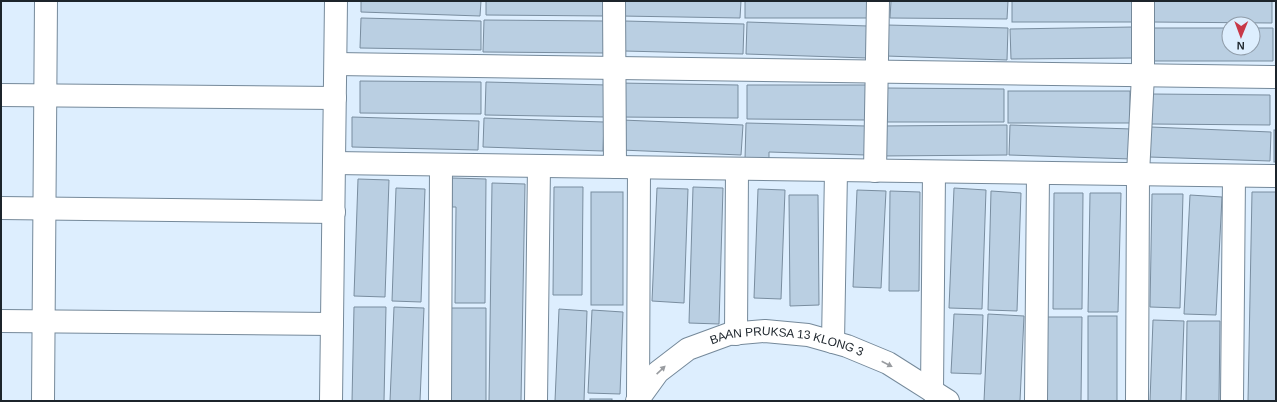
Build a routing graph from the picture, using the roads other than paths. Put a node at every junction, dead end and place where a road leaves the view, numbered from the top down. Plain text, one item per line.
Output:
1 (46, 1) edge
2 (336, 1) edge
3 (614, 1) edge
4 (878, 1) edge
5 (1143, 1) edge
6 (336, 64) junction
7 (614, 68) junction
8 (877, 72) junction
9 (1143, 75) junction
10 (1276, 77) edge
11 (1, 95) edge
12 (46, 95) junction
13 (335, 98) junction
14 (334, 164) junction
15 (441, 165) junction
16 (539, 166) junction
17 (615, 167) junction
18 (639, 168) junction
19 (737, 169) junction
20 (836, 170) junction
21 (876, 171) junction
22 (934, 172) junction
23 (1038, 173) junction
24 (1138, 174) junction
25 (1234, 176) junction
26 (1276, 176) edge
27 (1, 208) edge
28 (44, 208) junction
29 (334, 212) junction
30 (1, 321) edge
31 (43, 322) junction
32 (332, 324) junction
33 (736, 334) junction
34 (833, 342) junction
35 (940, 396) edge
36 (638, 400) edge
37 (42, 401) edge
38 (331, 401) edge
39 (440, 401) edge
40 (536, 401) edge
41 (1036, 401) edge
42 (1137, 401) edge
43 (1232, 401) edge

1 - 12 street
2 - 6 street
3 - 7 street
4 - 8 street
5 - 9 street
6 - 7 street
6 - 13 street
7 - 8 street
7 - 17 street
8 - 9 street
8 - 21 street
9 - 10 street
9 - 24 street
11 - 12 street
12 - 13 street
12 - 28 street
13 - 14 street
14 - 15 street
14 - 29 street
15 - 16 street
15 - 39 street
16 - 17 street
16 - 40 street
17 - 18 street
18 - 19 street
18 - 36 street
19 - 20 street
19 - 33 street
20 - 21 street
20 - 34 street
21 - 22 street
22 - 23 street
22 - 35 street
23 - 24 street
23 - 41 street
24 - 25 street
24 - 42 street
25 - 26 street
25 - 43 street
27 - 28 street
28 - 29 street
28 - 31 street
29 - 32 street
30 - 31 street
31 - 32 street
31 - 37 street
32 - 38 street
33 - 34 street, BAAN PRUKSA 13 KLONG 3
36 -> 33 street, BAAN PRUKSA 13 KLONG 3
34 -> 35 street, BAAN PRUKSA 13 KLONG 3

